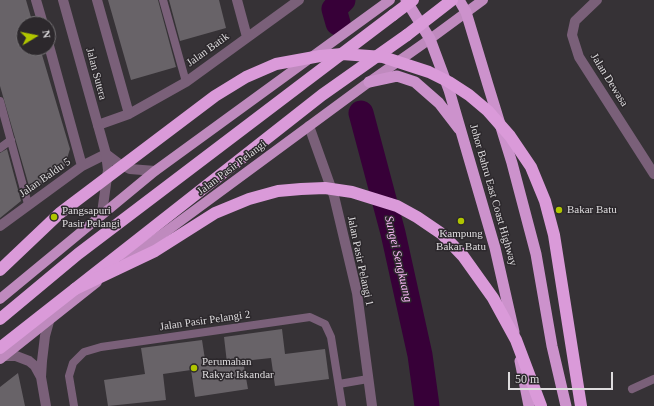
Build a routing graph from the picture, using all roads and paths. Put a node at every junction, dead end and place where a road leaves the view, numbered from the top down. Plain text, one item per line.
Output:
1 (36, 0) edge
2 (63, 0) edge
3 (96, 0) edge
4 (163, 0) edge
5 (237, 0) edge
6 (299, 0) edge
7 (390, 0) edge
8 (406, 0) edge
9 (413, 0) edge
10 (452, 0) edge
11 (459, 0) edge
12 (483, 0) edge
13 (597, 0) edge
14 (466, 12) junction
15 (41, 16) edge
16 (247, 37) junction
17 (430, 39) junction
18 (52, 56) edge
19 (186, 82) junction
20 (368, 82) junction
21 (0, 101) edge
22 (129, 114) junction
23 (98, 125) junction
24 (309, 126) junction
25 (464, 136) junction
26 (11, 140) junction
27 (0, 148) edge
28 (106, 154) junction
29 (82, 166) junction
30 (155, 171) junction
31 (654, 174) edge
32 (28, 204) junction
33 (102, 213) junction
34 (0, 226) edge
35 (0, 270) edge
36 (75, 289) junction
37 (0, 299) edge
38 (50, 318) junction
39 (0, 319) edge
40 (1, 354) edge
41 (41, 377) junction
42 (368, 379) junction
43 (654, 379) edge
44 (339, 384) junction
45 (632, 389) dead end
46 (46, 406) edge
47 (74, 406) edge
48 (342, 406) edge
49 (372, 406) edge
50 (529, 406) edge
51 (540, 406) edge
52 (566, 406) edge
53 (581, 406) edge

1 - 15 street
2 - 23 street, Jalan Sutera
3 - 22 street
4 - 19 lane
5 - 16 street
6 - 16 street, Jalan Batik
7 - 30 main road, bridge
8 - 17 highway, Johor Bahru East Coast Highway
9 - 39 highway, bridge
10 - 36 highway, bridge
11 - 14 highway
12 - 14 main road, Jalan Pasir Pelangi
13 - 31 street, Jalan Dewasa
14 - 17 main road, Jalan Pasir Pelangi
14 - 52 highway
16 - 19 street, Jalan Batik
17 - 20 main road, Jalan Pasir Pelangi
17 - 25 highway, Johor Bahru East Coast Highway
18 - 29 street
19 - 22 street, Jalan Batik
20 - 24 main road, Jalan Pasir Pelangi
20 - 25 highway
21 - 26 lane
22 - 23 street, Jalan Batik
23 - 28 street, Jalan Sutera
24 - 38 main road, Jalan Pasir Pelangi
24 - 42 street, Jalan Pasir Pelangi 1
25 - 50 highway, Johor Bahru East Coast Highway
26 - 27 lane
26 - 32 lane
28 - 29 street, Jalan Baldu 5
28 - 30 street
28 - 33 street, Jalan Sutera
29 - 32 street, Jalan Baldu 5
30 - 33 main road
32 - 34 street, Jalan Baldu 5
33 - 37 main road
35 - 53 highway, bridge
36 - 40 highway
36 - 51 highway, bridge
38 - 40 main road, Jalan Pasir Pelangi
38 - 41 street
40 - 41 street
41 - 46 street
42 - 44 lane
42 - 49 street, Jalan Pasir Pelangi 1
43 - 45 lane
44 - 47 lane, Jalan Pasir Pelangi 2
44 - 48 lane, Jalan Pasir Pelangi 2

